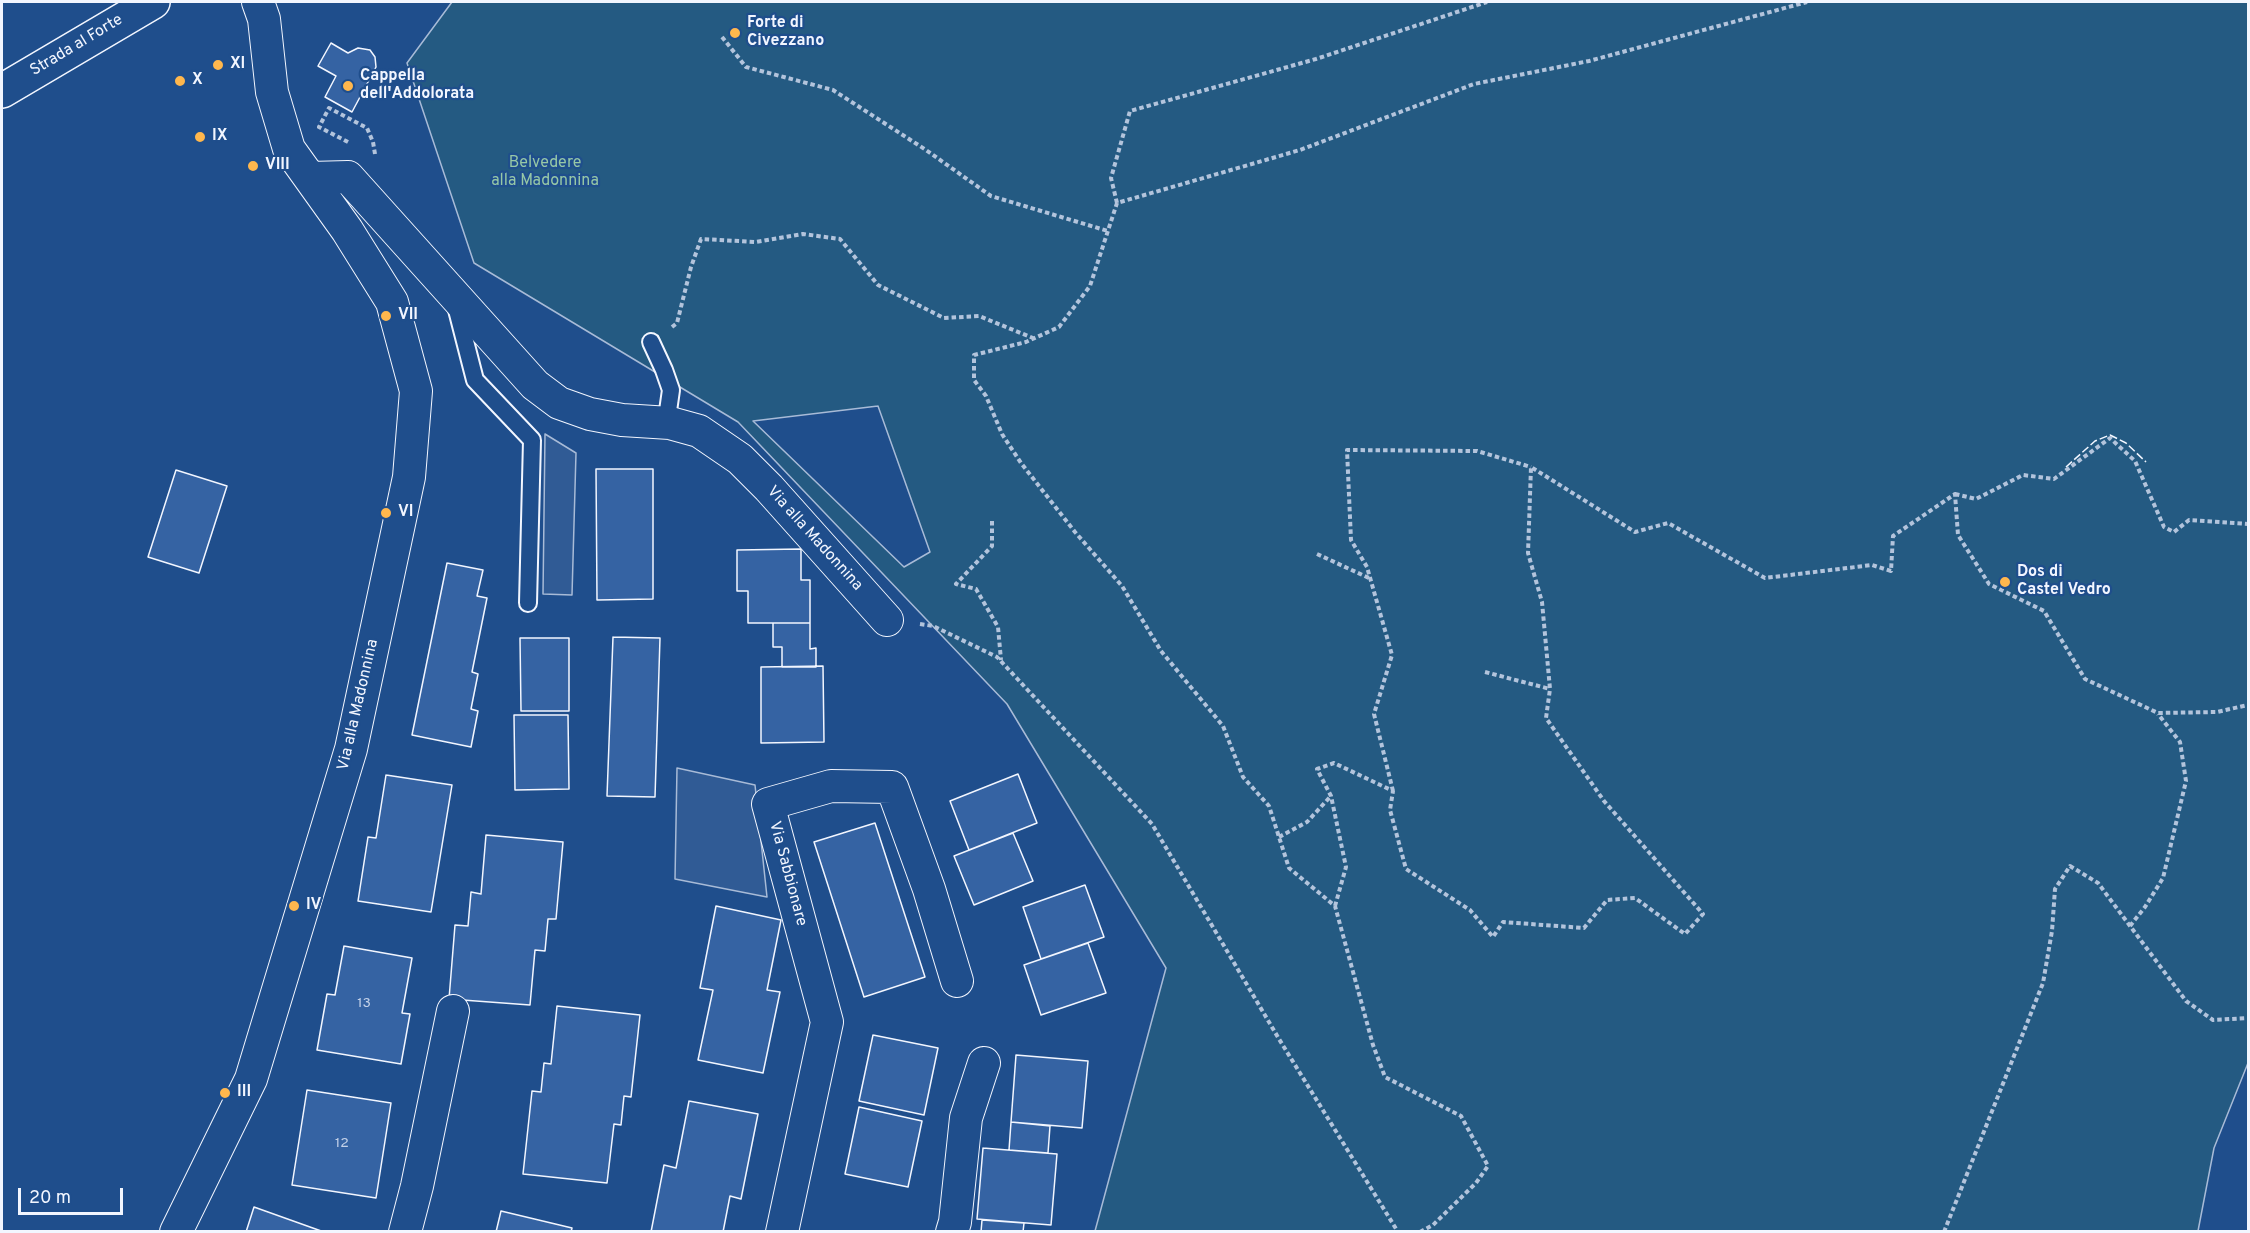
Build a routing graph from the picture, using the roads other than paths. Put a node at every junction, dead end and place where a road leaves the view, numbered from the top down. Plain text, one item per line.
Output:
1 (153, 2) edge
2 (258, 2) edge
3 (2, 91) edge
4 (310, 178) junction
5 (453, 293) junction
6 (651, 342) road end
7 (659, 422) junction
8 (528, 603) dead end
9 (887, 620) road end
10 (957, 981) dead end
11 (453, 1011) dead end
12 (984, 1063) dead end
13 (176, 1232) edge
14 (405, 1232) edge
15 (782, 1232) edge
16 (952, 1232) edge

1 - 3 street, Strada al Forte
2 - 4 street, Via alla Madonnina
4 - 5 street, Via alla Madonnina
4 - 13 street, Via alla Madonnina
5 - 7 street, Via alla Madonnina
5 - 8 lane
6 - 7 lane
7 - 9 street, Via alla Madonnina
10 - 15 street, Via Sabbionare
11 - 14 street
12 - 16 street

